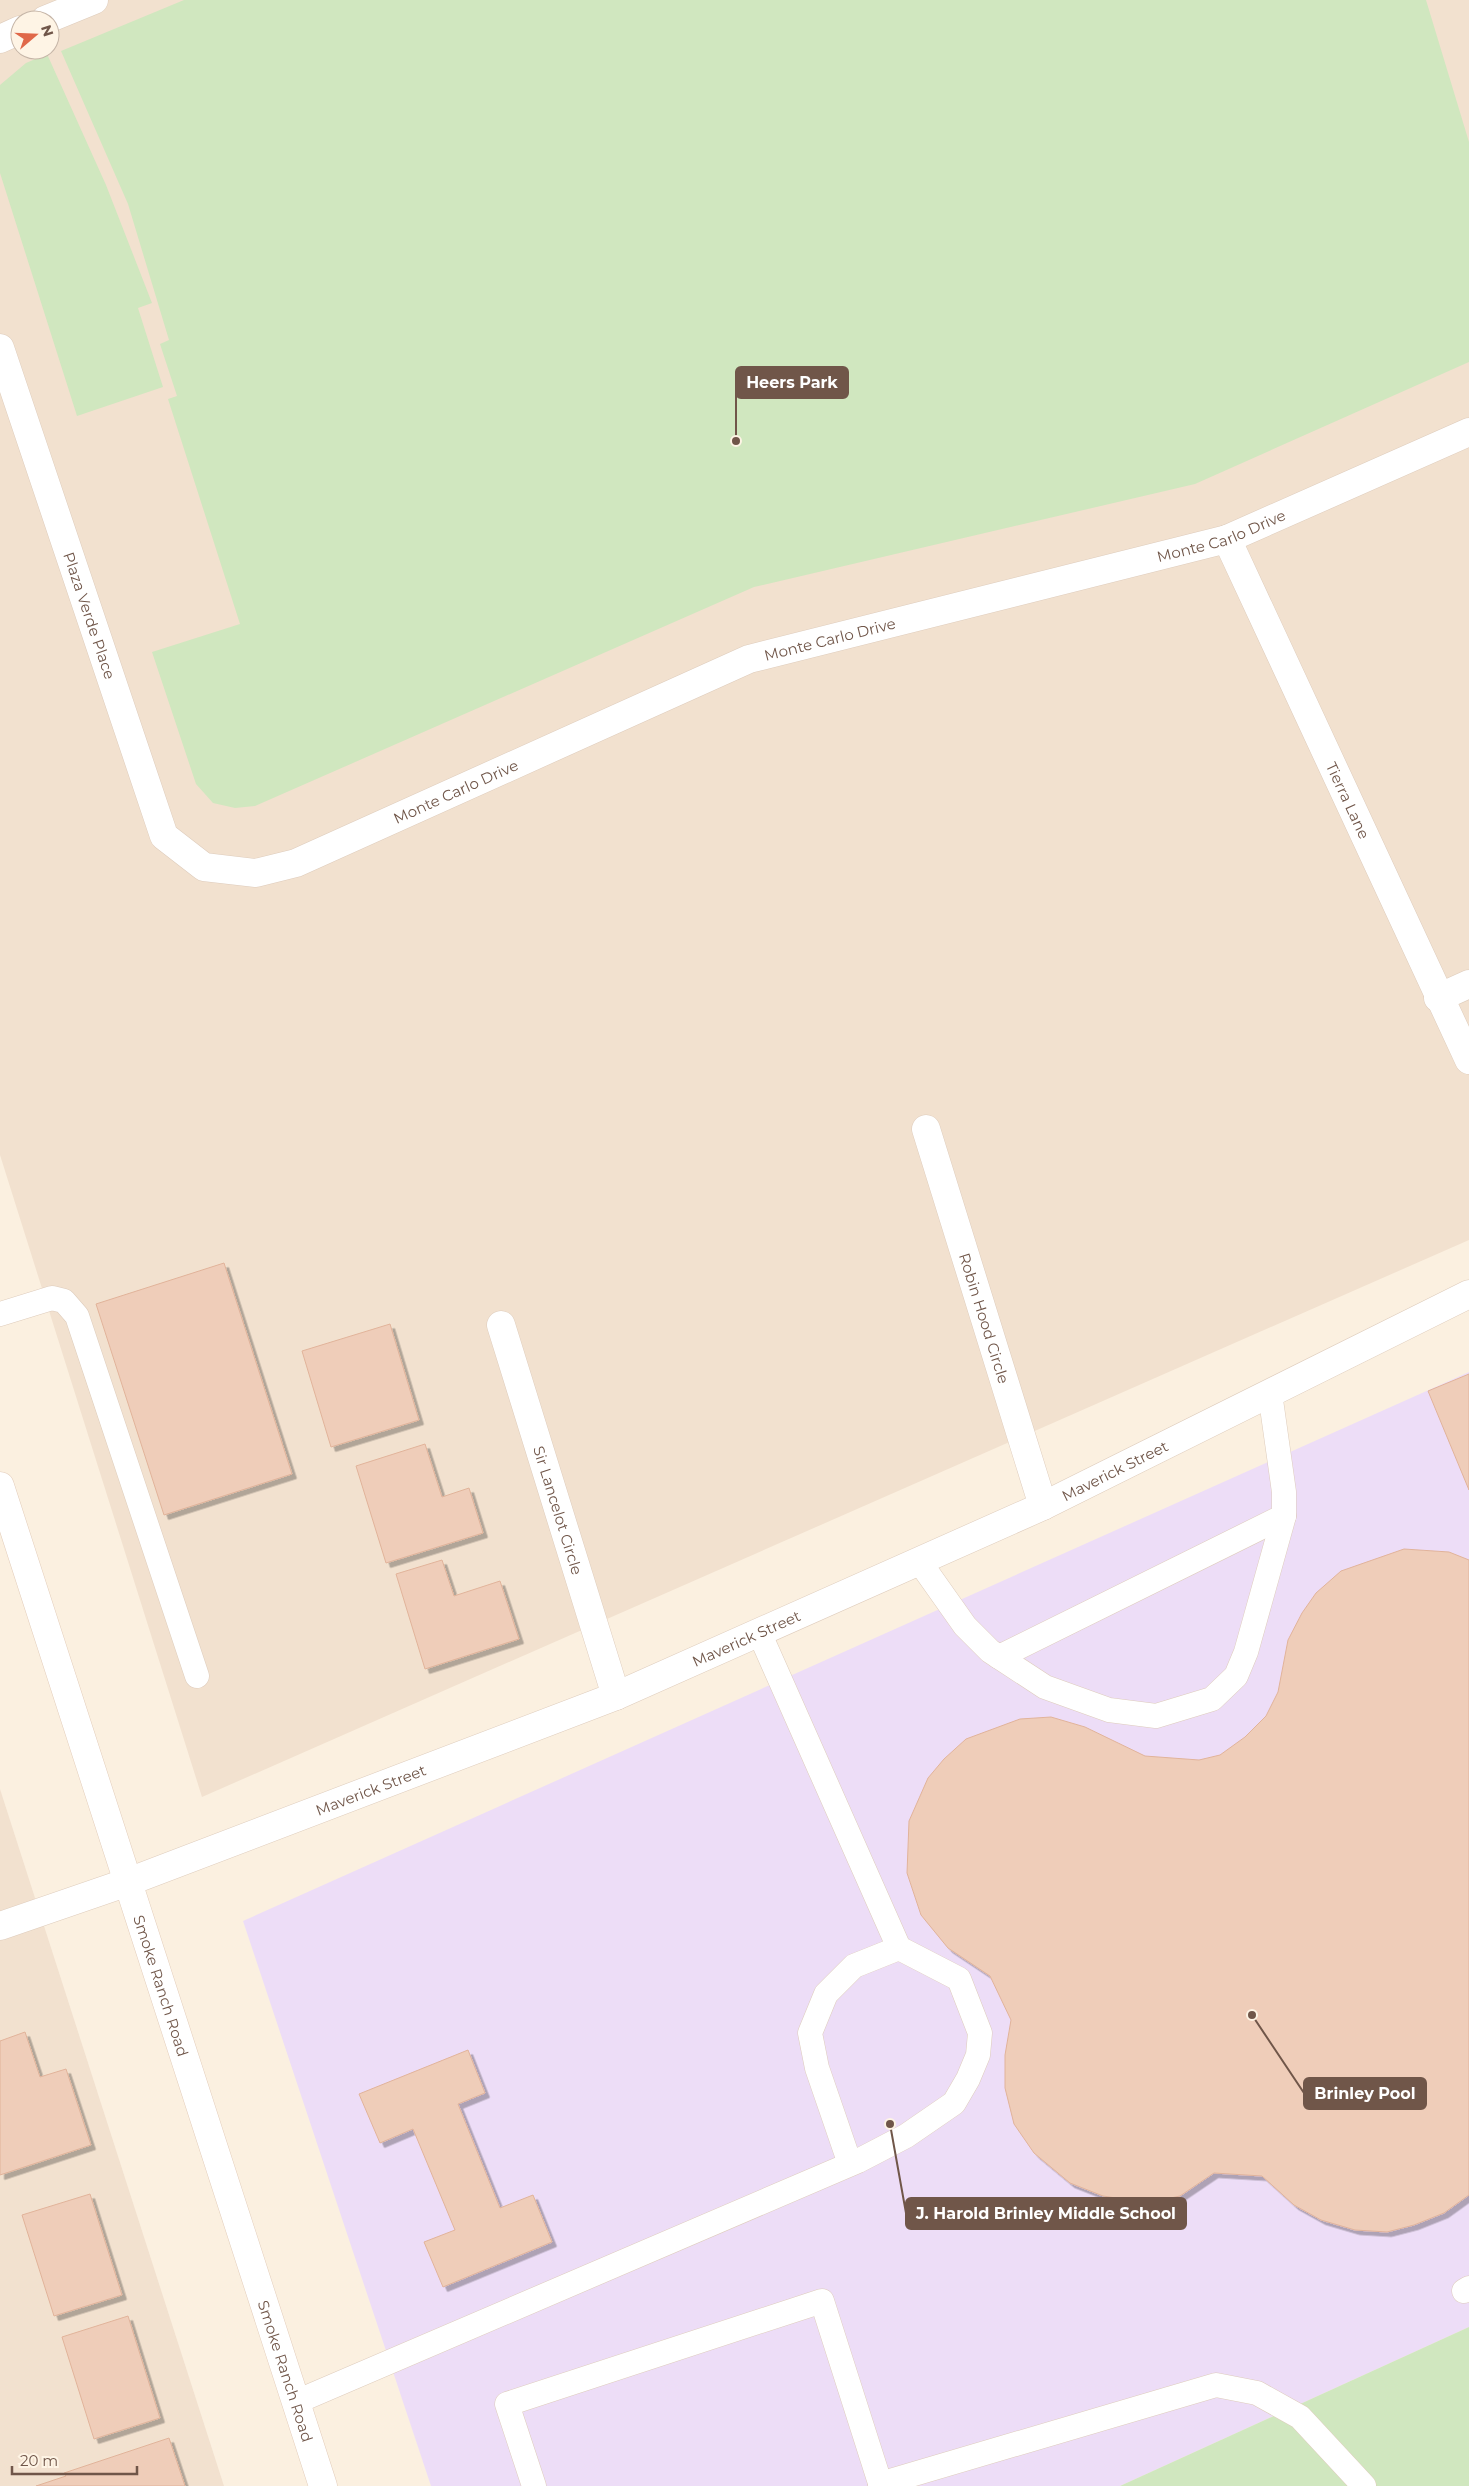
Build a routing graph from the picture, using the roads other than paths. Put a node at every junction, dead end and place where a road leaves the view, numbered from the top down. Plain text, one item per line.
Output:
1 (94, 0) edge
2 (60, 14) edge
3 (0, 348) edge
4 (7, 395) edge
5 (1469, 432) edge
6 (1227, 539) junction
7 (204, 866) joint
8 (1469, 984) edge
9 (1438, 998) junction
10 (1469, 1060) edge
11 (926, 1129) dead end
12 (1469, 1294) edge
13 (0, 1314) edge
14 (501, 1325) dead end
15 (1270, 1393) junction
16 (0, 1486) edge
17 (1042, 1506) junction
18 (1284, 1516) junction
19 (919, 1561) junction
20 (759, 1632) junction
21 (999, 1657) junction
22 (196, 1676) dead end
23 (616, 1696) junction
24 (128, 1882) junction
25 (0, 1926) edge
26 (899, 1948) junction
27 (850, 2164) junction
28 (296, 2402) junction
29 (881, 2485) edge
30 (323, 2486) edge
31 (534, 2486) edge
32 (1364, 2486) edge

1 - 2 street
3 - 4 street, Plaza Verde Place
4 - 7 street, Plaza Verde Place
5 - 6 street, Monte Carlo Drive
6 - 7 street, Monte Carlo Drive
6 - 9 street, Tierra Lane
8 - 9 street
9 - 10 street, Tierra Lane
11 - 17 street, Robin Hood Circle
12 - 15 street, Maverick Street
13 - 22 lane
14 - 23 street, Sir Lancelot Circle
15 - 17 street, Maverick Street
15 - 18 lane
16 - 24 street, Smoke Ranch Road
17 - 19 street, Maverick Street
18 - 21 lane
18 - 21 lane
19 - 20 street, Maverick Street
19 - 21 lane
20 - 23 street, Maverick Street
20 - 26 lane
23 - 24 street, Maverick Street
24 - 25 street, Maverick Street
24 - 28 street, Smoke Ranch Road
26 - 27 lane
26 - 27 lane
27 - 28 lane
28 - 30 street, Smoke Ranch Road
29 - 31 lane
29 - 32 lane

